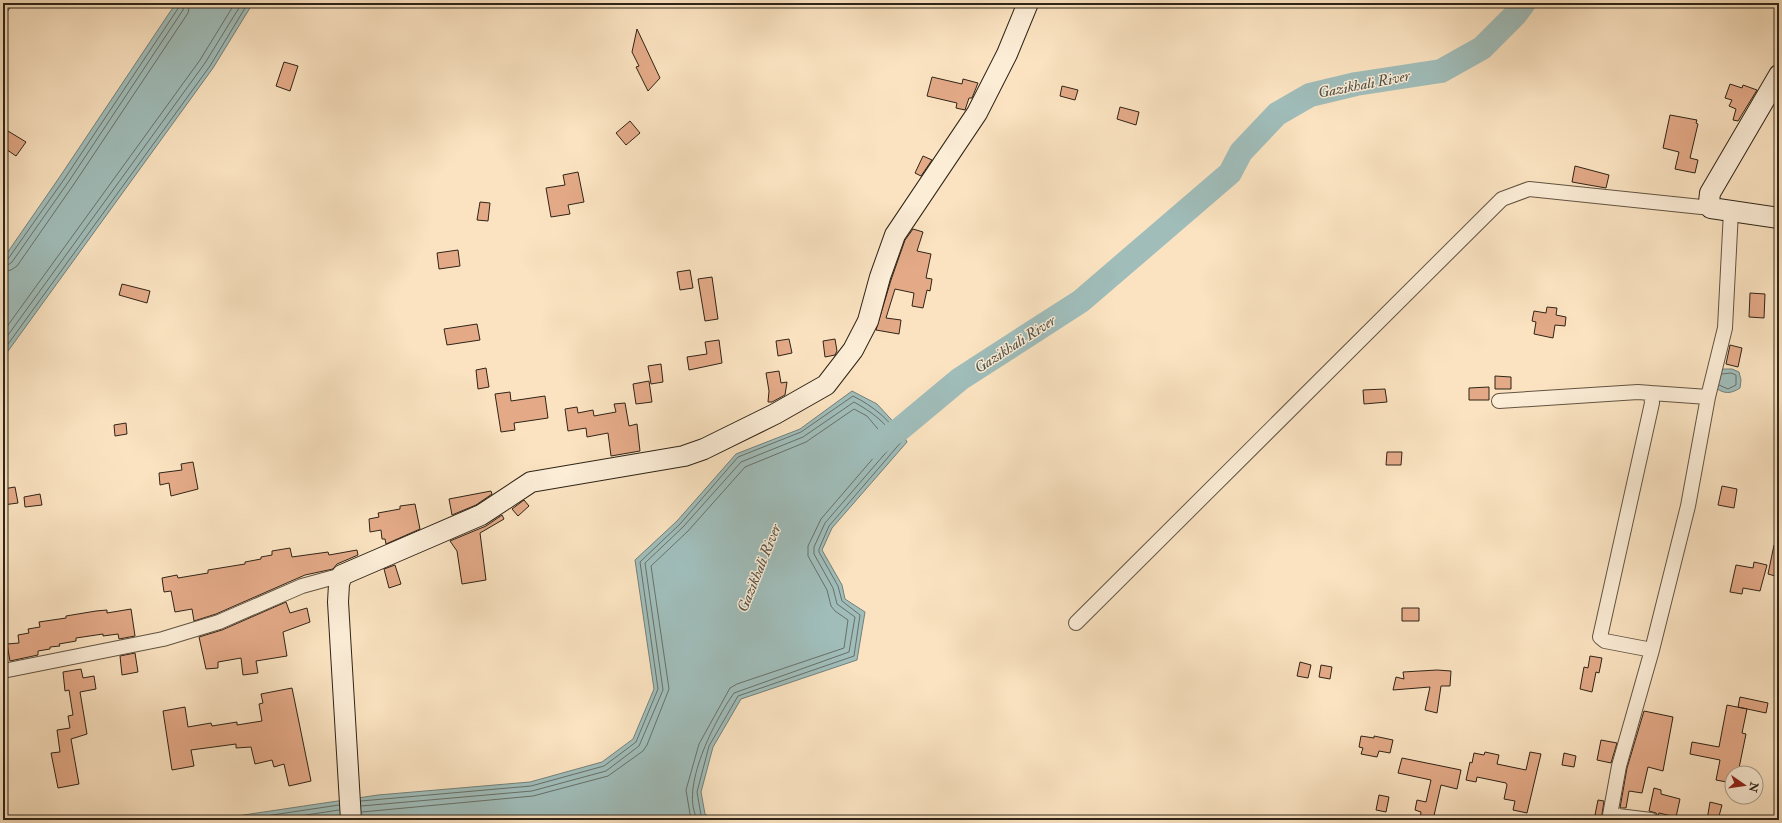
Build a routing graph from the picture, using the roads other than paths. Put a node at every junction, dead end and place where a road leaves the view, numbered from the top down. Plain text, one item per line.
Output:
1 (1028, 3) edge
2 (1779, 75) edge
3 (1711, 208) junction
4 (1731, 211) junction
5 (1779, 218) edge
6 (1651, 393) junction
7 (1708, 397) junction
8 (1499, 401) dead end
9 (342, 575) junction
10 (1076, 623) dead end
11 (1652, 650) junction
12 (3, 671) edge
13 (351, 820) edge
14 (1651, 820) edge

1 - 9 street
2 - 3 street
3 - 4 street
3 - 10 street
4 - 5 street
4 - 7 street
6 - 7 street
6 - 8 street
6 - 11 street
7 - 11 street
9 - 12 street
9 - 13 street
11 - 14 street

